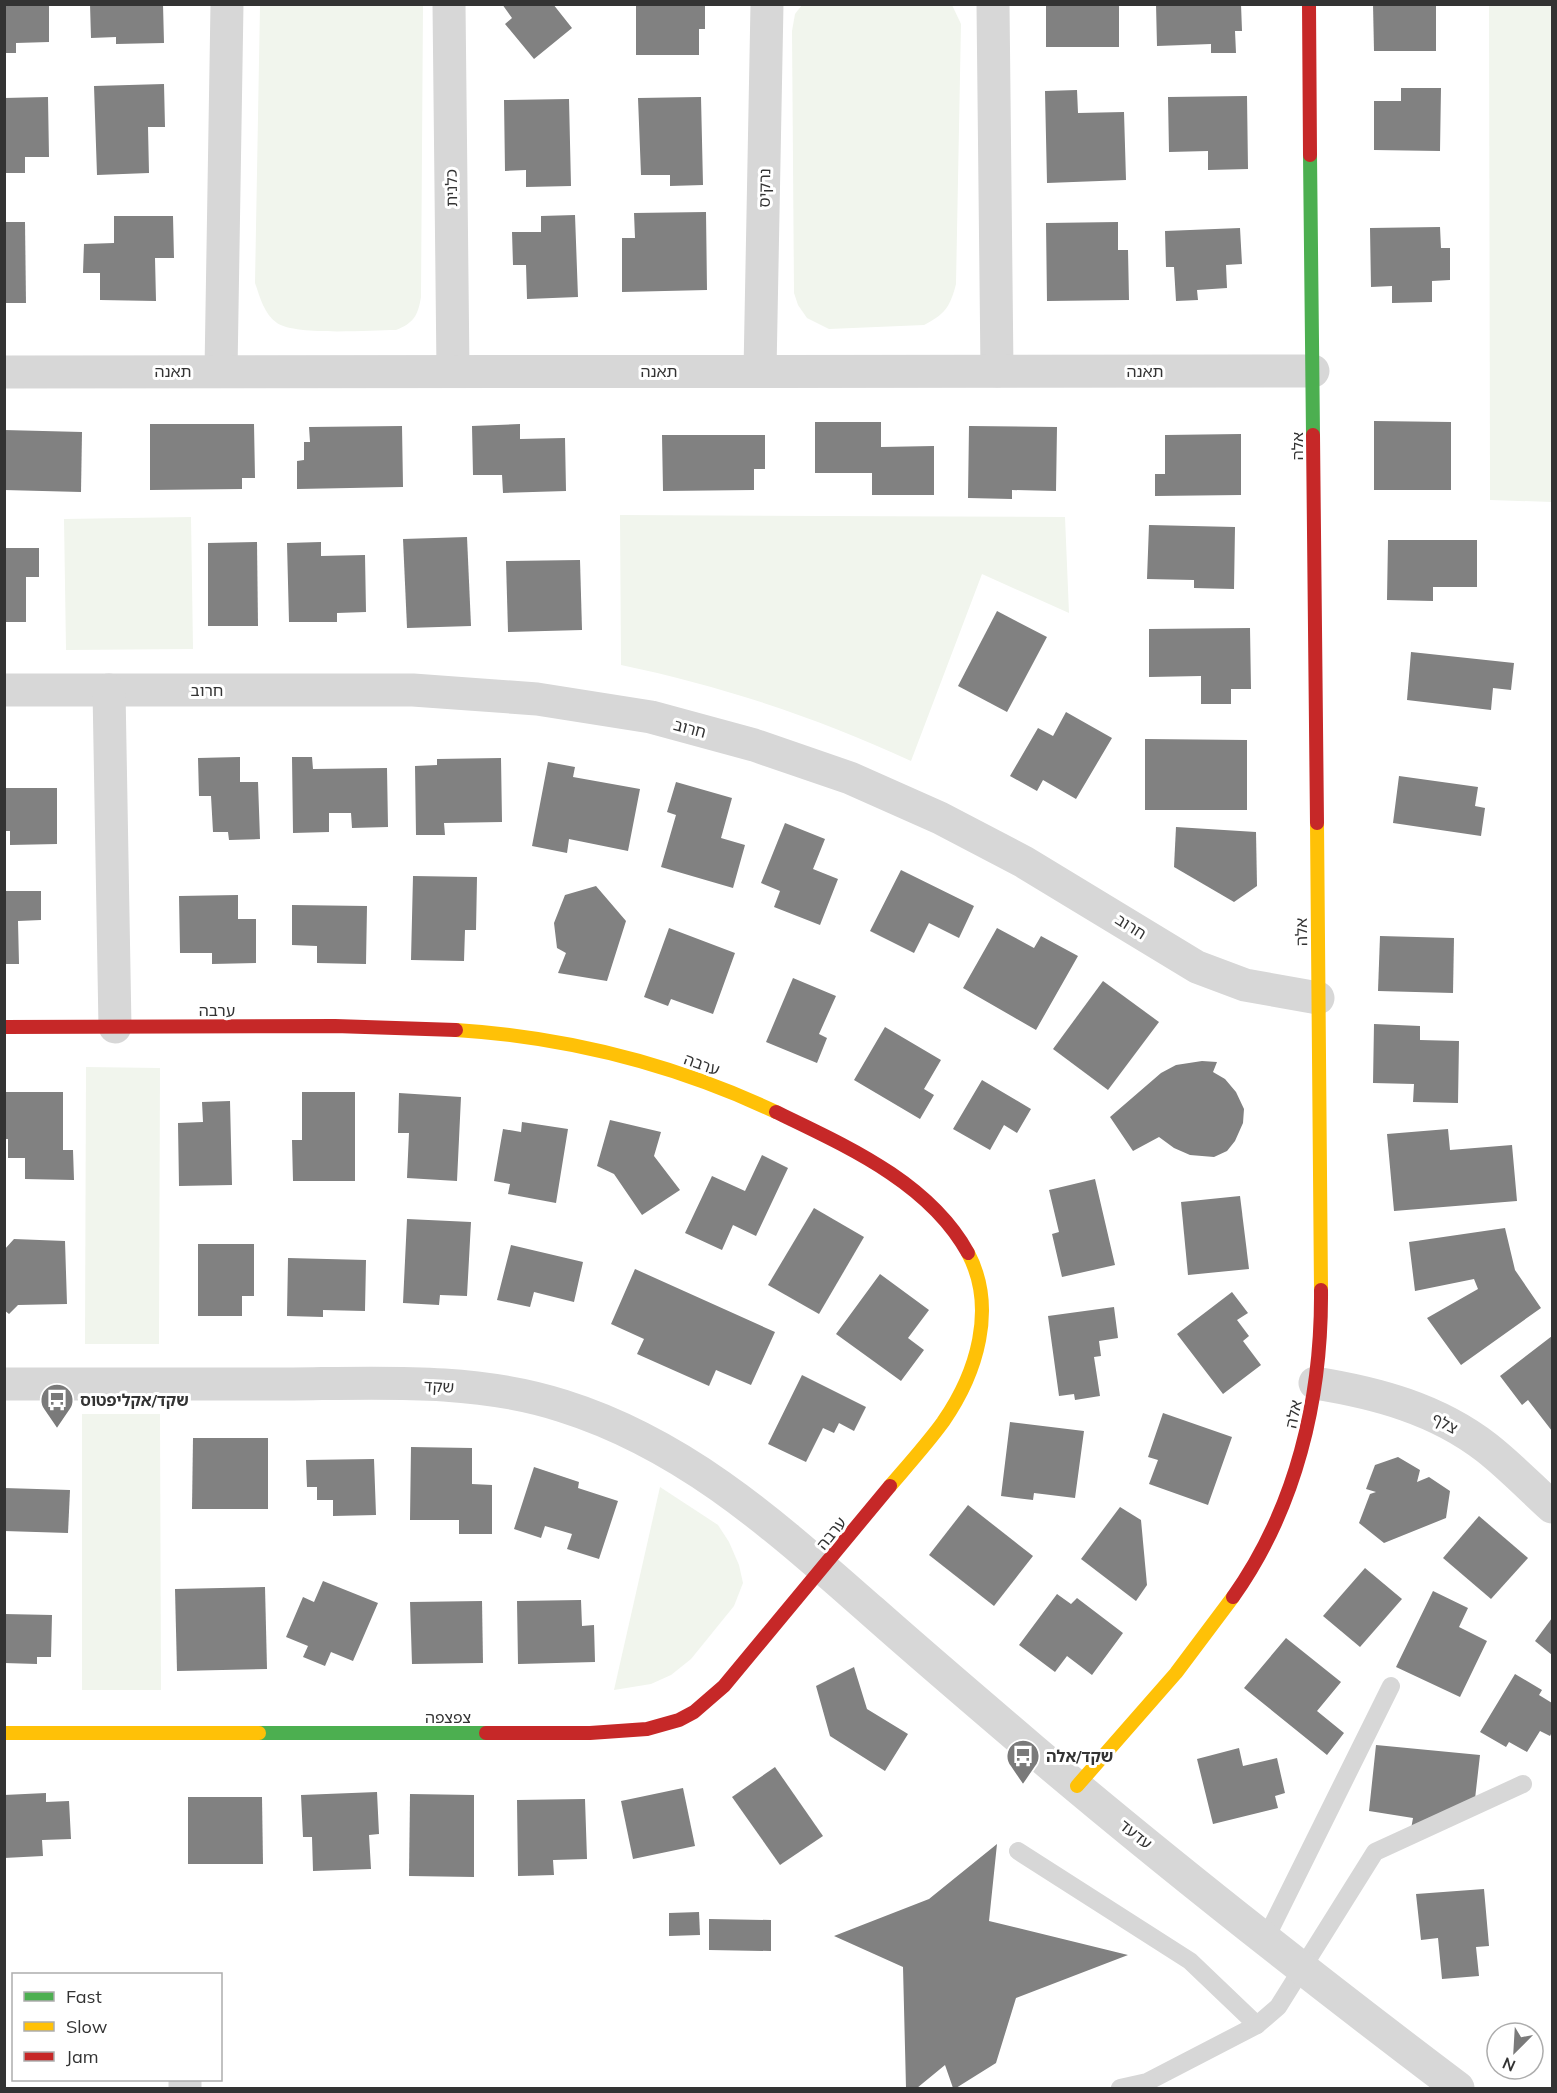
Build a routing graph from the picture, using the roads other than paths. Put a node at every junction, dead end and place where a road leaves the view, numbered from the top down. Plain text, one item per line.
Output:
1 (227, 4) edge
2 (449, 4) edge
3 (767, 4) edge
4 (993, 4) edge
5 (1309, 4) edge
6 (998, 370) junction
7 (221, 371) junction
8 (453, 371) junction
9 (760, 371) junction
10 (1313, 371) junction
11 (4, 372) edge
12 (4, 690) edge
13 (110, 690) junction
14 (1318, 998) junction
15 (4, 1027) edge
16 (115, 1027) junction
17 (1315, 1383) junction
18 (4, 1384) edge
19 (1552, 1507) edge
20 (823, 1568) junction
21 (1391, 1686) dead end
22 (4, 1733) edge
23 (1523, 1784) dead end
24 (1077, 1786) junction
25 (1018, 1851) dead end
26 (1266, 1938) junction
27 (1303, 1967) junction
28 (1257, 2025) junction
29 (1120, 2088) edge
30 (1458, 2088) edge

1 - 7 street
2 - 8 street, כלנית
3 - 9 street, נרקיס
4 - 6 street
5 - 10 street, אלה
6 - 9 street, תאנה
6 - 10 street, תאנה
7 - 8 street, תאנה
7 - 11 street, תאנה
8 - 9 street, תאנה
10 - 14 street, אלה
12 - 13 street, חרוב
13 - 14 street, חרוב
13 - 16 street
14 - 17 street, אלה
15 - 16 street, ערבה
16 - 20 street, ערבה
17 - 19 street, צלף
17 - 24 street, אלה
18 - 20 street, שקד
20 - 22 street, צפצפה
20 - 24 street, עדעד
21 - 26 lane
23 - 27 lane
24 - 26 street, עדעד
25 - 28 lane
26 - 27 street, עדעד
27 - 28 lane
27 - 30 street, עדעד
28 - 29 lane

